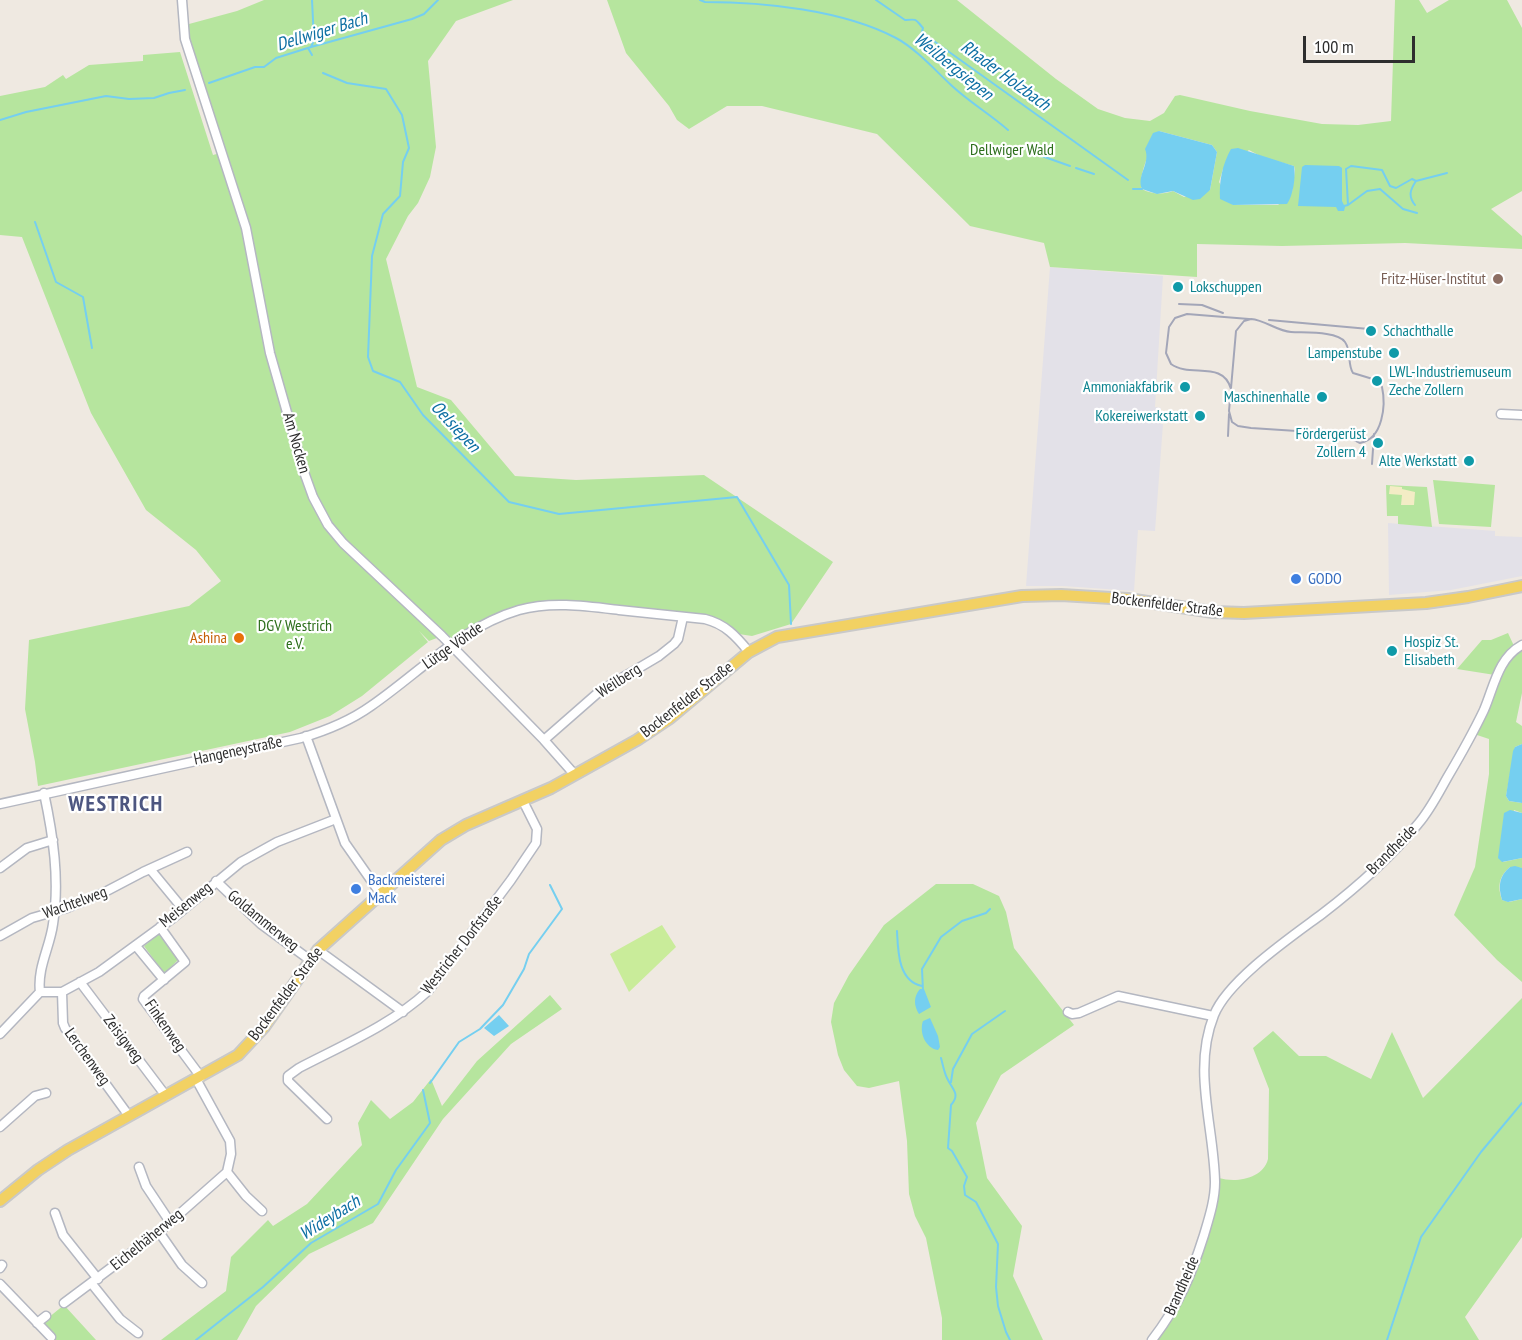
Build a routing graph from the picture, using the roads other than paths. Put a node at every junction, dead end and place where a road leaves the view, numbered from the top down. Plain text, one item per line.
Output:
1 (182, 0) edge
2 (1501, 414) dead end
3 (1522, 415) edge
4 (1522, 586) edge
5 (683, 617) junction
6 (451, 645) junction
7 (1522, 645) edge
8 (749, 652) junction
9 (306, 736) junction
10 (544, 740) junction
11 (575, 775) junction
12 (44, 793) junction
13 (523, 801) junction
14 (0, 804) edge
15 (336, 819) junction
16 (53, 840) junction
17 (187, 852) dead end
18 (0, 868) edge
19 (150, 869) junction
20 (216, 881) junction
21 (380, 893) junction
22 (183, 909) junction
23 (55, 912) junction
24 (160, 927) junction
25 (0, 936) edge
26 (136, 946) junction
27 (318, 950) junction
28 (310, 960) junction
29 (164, 980) junction
30 (80, 982) junction
31 (40, 992) junction
32 (62, 992) junction
33 (403, 1012) junction
34 (1068, 1012) dead end
35 (1214, 1016) junction
36 (0, 1034) edge
37 (198, 1078) junction
38 (46, 1093) dead end
39 (166, 1096) junction
40 (129, 1116) junction
41 (327, 1119) dead end
42 (0, 1127) edge
43 (139, 1167) dead end
44 (227, 1172) junction
45 (0, 1201) edge
46 (262, 1211) dead end
47 (55, 1213) dead end
48 (170, 1222) junction
49 (159, 1232) junction
50 (95, 1281) junction
51 (202, 1283) dead end
52 (0, 1284) edge
53 (64, 1304) dead end
54 (46, 1316) dead end
55 (37, 1323) junction
56 (138, 1333) dead end
57 (51, 1337) dead end
58 (1152, 1340) edge

1 - 6 street, Am Nocken
2 - 3 street
4 - 8 main road, Bockenfelder Straße
5 - 6 street, Lütge Vöhde
5 - 8 street, Lütge Vöhde
5 - 10 street, Weilberg
6 - 9 street, Lütge Vöhde
6 - 10 street, Am Nocken
7 - 35 street, Brandheide
8 - 11 main road, Bockenfelder Straße
9 - 12 street, Hangeneystraße
9 - 15 street, Hangeneystraße
10 - 11 street, Am Nocken
11 - 13 main road, Bockenfelder Straße
12 - 14 street, Hangeneystraße
12 - 16 street
13 - 21 main road, Bockenfelder Straße
13 - 33 street, Westricher Dorfstraße
15 - 20 street, Meisenweg
15 - 21 street, Hangeneystraße
16 - 18 street
16 - 23 street
17 - 19 street, Wachtelweg
19 - 22 street
19 - 23 street, Wachtelweg
20 - 22 street, Meisenweg
20 - 28 street, Goldammerweg
21 - 27 main road, Bockenfelder Straße
22 - 24 street, Meisenweg
23 - 25 street, Wachtelweg
23 - 31 street
24 - 26 street, Meisenweg
24 - 29 street, Finkenweg
26 - 29 street, Finkenweg
26 - 30 street, Meisenweg
27 - 28 main road, Bockenfelder Straße
27 - 33 street
28 - 37 main road, Bockenfelder Straße
29 - 37 street, Finkenweg
30 - 32 street, Meisenweg
30 - 39 street, Zeisigweg
31 - 32 street, Meisenweg
31 - 36 street
32 - 40 street, Lerchenweg
33 - 41 street, Westricher Dorfstraße
34 - 35 street
35 - 58 street, Brandheide
37 - 39 main road, Bockenfelder Straße
37 - 44 street
38 - 42 street
39 - 40 main road, Bockenfelder Straße
40 - 45 main road, Bockenfelder Straße
43 - 48 street
44 - 46 street
44 - 48 street, Eichelhäherweg
47 - 50 street
48 - 49 street, Eichelhäherweg
49 - 50 street, Eichelhäherweg
49 - 51 street
50 - 53 street, Eichelhäherweg
50 - 56 street
52 - 55 street
54 - 55 street
55 - 57 street

